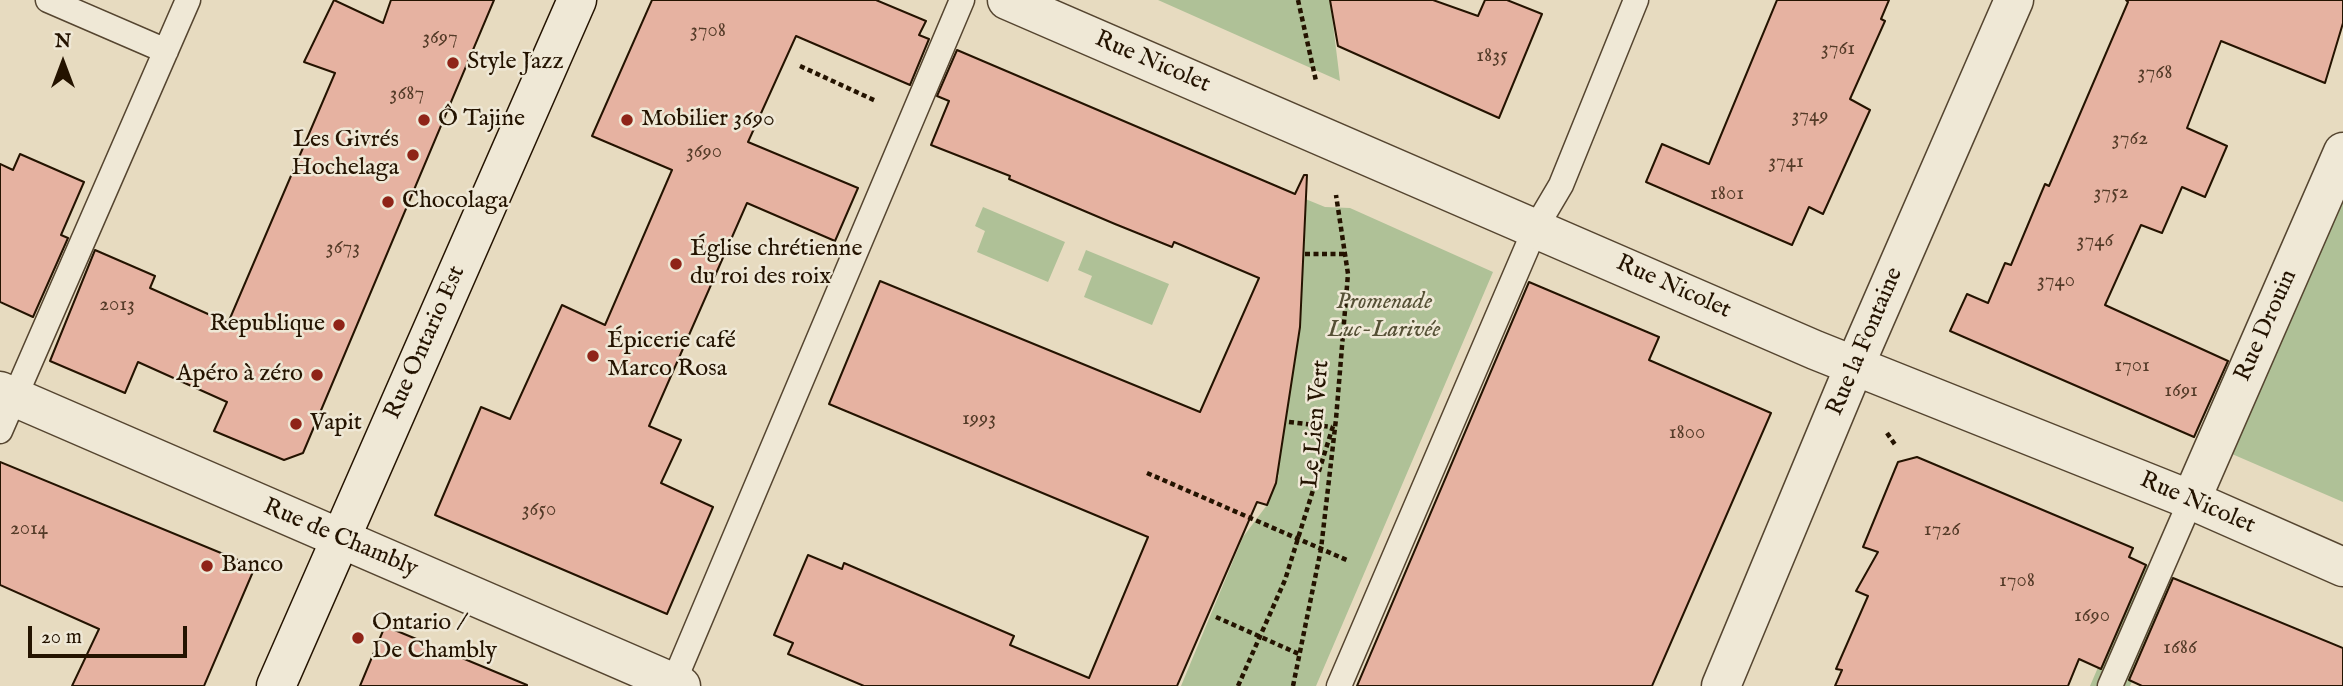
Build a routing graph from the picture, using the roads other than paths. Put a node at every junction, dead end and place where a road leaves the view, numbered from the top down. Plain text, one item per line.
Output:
1 (48, 0) edge
2 (187, 0) edge
3 (578, 0) edge
4 (962, 0) edge
5 (1007, 0) edge
6 (1636, 0) edge
7 (2014, 0) edge
8 (166, 51) junction
9 (2343, 152) edge
10 (1535, 229) junction
11 (1854, 367) junction
12 (5, 406) edge
13 (2191, 500) junction
14 (339, 539) junction
15 (2343, 567) edge
16 (675, 685) edge
17 (276, 686) edge
18 (1339, 686) edge
19 (1721, 686) edge
20 (2110, 686) edge

1 - 8 lane
2 - 8 lane
3 - 14 street, Rue Ontario Est
4 - 16 lane
5 - 10 street, Rue Nicolet
6 - 10 lane
7 - 11 street, Rue la Fontaine
8 - 12 lane
9 - 13 street, Rue Drouin
10 - 11 street, Rue Nicolet
10 - 18 lane
11 - 13 street, Rue Nicolet
11 - 19 street, Rue la Fontaine
12 - 14 street, Rue de Chambly
13 - 15 street, Rue Nicolet
13 - 20 lane
14 - 16 street, Rue de Chambly
14 - 17 street, Rue Ontario Est

